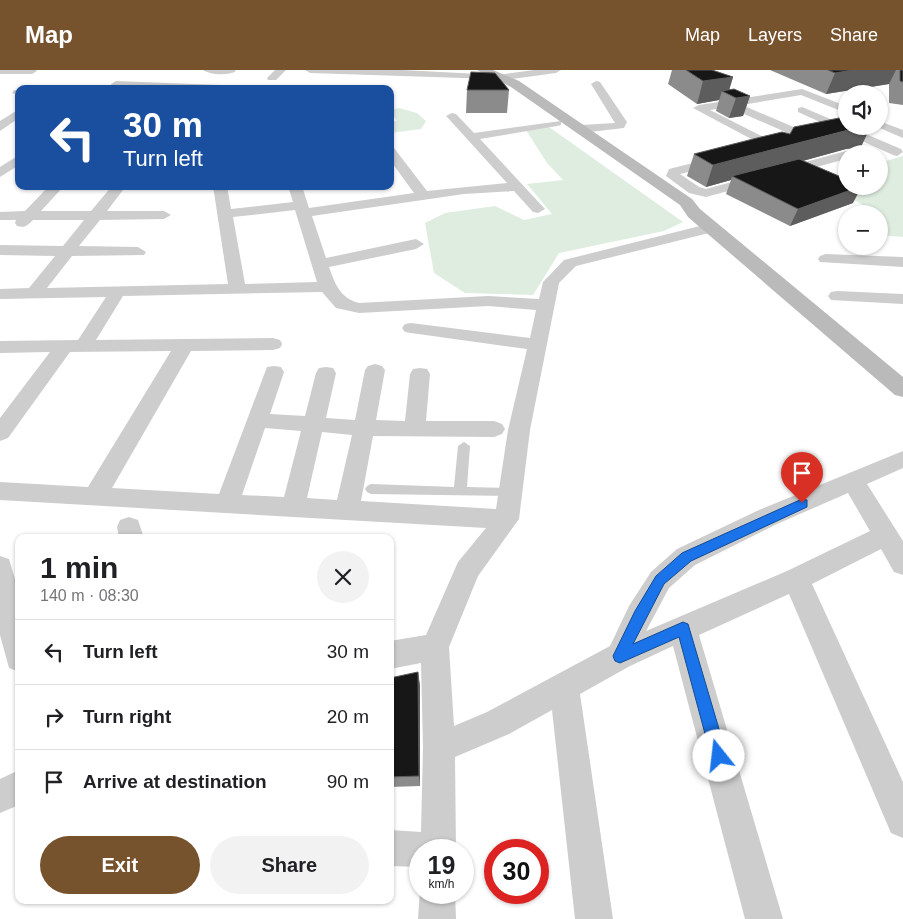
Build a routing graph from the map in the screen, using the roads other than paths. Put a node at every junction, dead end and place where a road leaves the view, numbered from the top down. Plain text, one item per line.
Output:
1 (208, 70) edge
2 (282, 70) edge
3 (310, 70) edge
4 (483, 70) edge
5 (556, 70) edge
6 (0, 71) edge
7 (32, 72) dead end
8 (232, 73) edge
9 (407, 74) junction
10 (496, 77) junction
11 (272, 78) dead end
12 (596, 84) dead end
13 (113, 85) edge
14 (242, 85) edge
15 (402, 86) dead end
16 (737, 100) junction
17 (834, 105) junction
18 (838, 107) edge
19 (0, 112) edge
20 (15, 112) edge
21 (789, 113) junction
22 (15, 115) edge
23 (452, 116) dead end
24 (761, 118) junction
25 (557, 123) junction
26 (0, 127) edge
27 (888, 128) edge
28 (581, 129) junction
29 (786, 129) junction
30 (838, 131) joint
31 (843, 135) edge
32 (750, 136) junction
33 (903, 136) edge
34 (471, 137) junction
35 (857, 145) edge
36 (882, 145) edge
37 (772, 147) junction
38 (755, 151) edge
39 (809, 151) junction
40 (394, 157) edge
41 (838, 157) edge
42 (15, 164) edge
43 (753, 168) edge
44 (838, 169) edge
45 (767, 176) junction
46 (3, 179) edge
47 (748, 181) junction
48 (517, 187) junction
49 (53, 190) edge
50 (116, 190) edge
51 (221, 190) edge
52 (296, 190) edge
53 (366, 190) edge
54 (770, 190) edge
55 (423, 195) junction
56 (372, 202) junction
57 (302, 209) junction
58 (538, 210) dead end
59 (225, 214) junction
60 (164, 215) dead end
61 (0, 216) edge
62 (29, 216) junction
63 (97, 216) junction
64 (707, 216) junction
65 (416, 244) dead end
66 (0, 248) edge
67 (68, 250) junction
68 (138, 252) dead end
69 (826, 259) dead end
70 (903, 262) edge
71 (320, 264) junction
72 (327, 287) junction
73 (238, 289) junction
74 (118, 291) junction
75 (34, 293) junction
76 (0, 294) edge
77 (837, 296) dead end
78 (902, 299) edge
79 (546, 305) junction
80 (411, 328) dead end
81 (185, 344) junction
82 (273, 344) dead end
83 (537, 345) junction
84 (75, 346) junction
85 (0, 347) edge
86 (375, 370) dead end
87 (274, 372) dead end
88 (326, 373) dead end
89 (420, 374) dead end
90 (903, 389) edge
91 (257, 420) junction
92 (313, 425) junction
93 (364, 428) junction
94 (414, 428) junction
95 (494, 429) dead end
96 (0, 433) edge
97 (464, 446) dead end
98 (903, 460) edge
99 (854, 482) junction
100 (371, 489) dead end
101 (0, 491) edge
102 (460, 492) junction
103 (510, 493) junction
104 (95, 496) junction
105 (227, 504) junction
106 (293, 507) junction
107 (347, 510) junction
108 (507, 519) junction
109 (885, 535) junction
110 (903, 564) edge
111 (0, 567) edge
112 (796, 579) junction
113 (683, 629) junction
114 (15, 639) edge
115 (435, 646) junction
116 (394, 654) edge
117 (620, 656) junction
118 (564, 687) junction
119 (439, 748) junction
120 (15, 789) edge
121 (0, 796) edge
122 (903, 821) edge
123 (438, 839) edge
124 (394, 848) edge
125 (409, 849) edge
126 (437, 904) edge
127 (437, 919) edge
128 (594, 919) edge
129 (764, 919) edge

1 - 8 street
2 - 11 street
3 - 9 street
4 - 10 street
5 - 10 street
6 - 7 street
8 - 13 street
8 - 14 street
9 - 10 street
9 - 15 street
10 - 25 street
10 - 28 street
12 - 28 street
16 - 17 street
16 - 21 street
16 - 24 street
16 - 32 street
17 - 18 street
17 - 21 street
19 - 20 street
21 - 24 street
21 - 30 street
22 - 26 street
23 - 34 street
24 - 29 street
25 - 34 street
25 - 64 street
27 - 33 street
28 - 64 street
29 - 32 street
29 - 39 street
30 - 39 street
31 - 35 street
32 - 37 street
33 - 36 street
34 - 48 street
37 - 38 street
37 - 39 street
37 - 39 street
39 - 41 street
39 - 45 street
40 - 55 street
42 - 46 street
43 - 45 street
44 - 54 street
45 - 47 street
47 - 47 street
48 - 55 street
48 - 58 street
49 - 62 street
50 - 63 street
51 - 59 street
52 - 57 street
53 - 56 street
55 - 56 street
56 - 57 street
57 - 59 street
57 - 71 street
59 - 73 street
60 - 63 street
61 - 62 street
62 - 63 street
62 - 66 street
63 - 67 street
64 - 79 street
64 - 90 street
65 - 71 street
66 - 67 street
67 - 68 street
67 - 75 street
69 - 70 street
71 - 72 street
72 - 73 street
72 - 79 street
73 - 74 street
74 - 75 street
74 - 84 street
75 - 76 street
77 - 78 street
79 - 83 street
80 - 83 street
81 - 82 street
81 - 84 street
81 - 104 street
83 - 103 street
84 - 85 street
84 - 96 street
86 - 93 street
87 - 91 street
88 - 92 street
89 - 94 street
91 - 92 street
91 - 105 street
92 - 93 street
92 - 106 street
93 - 94 street
93 - 107 street
94 - 95 street
97 - 102 lane
98 - 99 street
99 - 109 street
99 - 117 street
100 - 102 lane
101 - 104 street
102 - 103 lane
103 - 108 street
104 - 105 street
105 - 106 street
106 - 107 street
107 - 108 street
108 - 115 street
109 - 110 street
109 - 112 street
111 - 114 street
112 - 113 street
112 - 122 street
113 - 117 street
113 - 129 street
115 - 116 street
115 - 119 street
117 - 118 street
118 - 119 street
118 - 128 street
119 - 123 street
120 - 121 street
124 - 125 street
126 - 127 street

